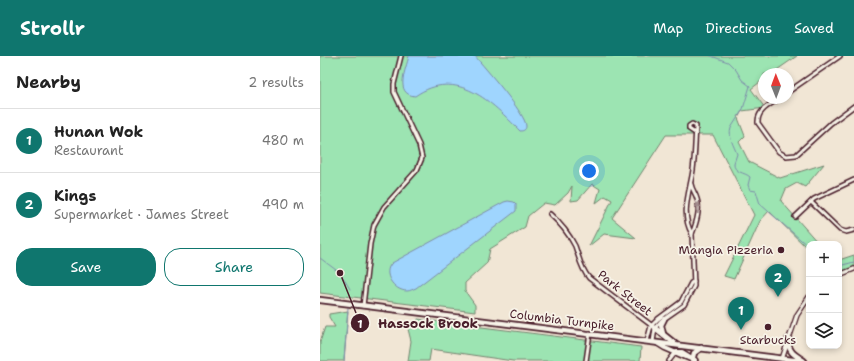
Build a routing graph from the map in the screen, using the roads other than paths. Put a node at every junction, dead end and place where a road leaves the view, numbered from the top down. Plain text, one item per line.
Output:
1 (401, 56) edge
2 (840, 56) edge
3 (794, 88) edge
4 (772, 104) edge
5 (854, 106) edge
6 (695, 133) dead end
7 (854, 180) edge
8 (691, 183) junction
9 (811, 202) junction
10 (550, 214) dead end
11 (795, 217) dead end
12 (854, 230) edge
13 (692, 234) junction
14 (854, 269) edge
15 (842, 274) edge
16 (694, 281) junction
17 (320, 300) edge
18 (806, 302) edge
19 (363, 306) junction
20 (664, 319) junction
21 (653, 327) junction
22 (590, 333) junction
23 (664, 336) junction
24 (788, 340) junction
25 (647, 341) junction
26 (654, 342) junction
27 (675, 344) junction
28 (701, 348) junction
29 (676, 352) junction
30 (782, 359) junction
31 (695, 360) edge
32 (586, 361) edge
33 (669, 361) edge
34 (802, 361) edge

1 - 19 street
2 - 3 street
4 - 5 street
6 - 8 street
7 - 9 street
8 - 13 street
13 -> 8 street
9 - 11 street
9 - 12 street
10 - 21 street, Park Street
13 - 16 street
14 - 15 street
16 - 20 street
16 - 21 street
17 - 19 main road, Columbia Turnpike
18 - 24 street
19 - 22 main road, Columbia Turnpike
20 - 21 street
20 - 23 main road
21 - 23 main road
21 - 25 street, Park Street
21 - 26 street, Park Street
22 - 25 main road, Columbia Turnpike
22 - 32 street
23 - 27 main road
24 - 30 street
24 - 34 main road
25 - 26 main road, Columbia Turnpike
26 - 27 main road, Columbia Turnpike
26 - 29 main road
27 - 28 main road, Columbia Turnpike
28 - 30 main road, Columbia Turnpike
28 - 31 main road
29 - 31 main road
29 - 33 street
30 - 34 main road, Columbia Turnpike

